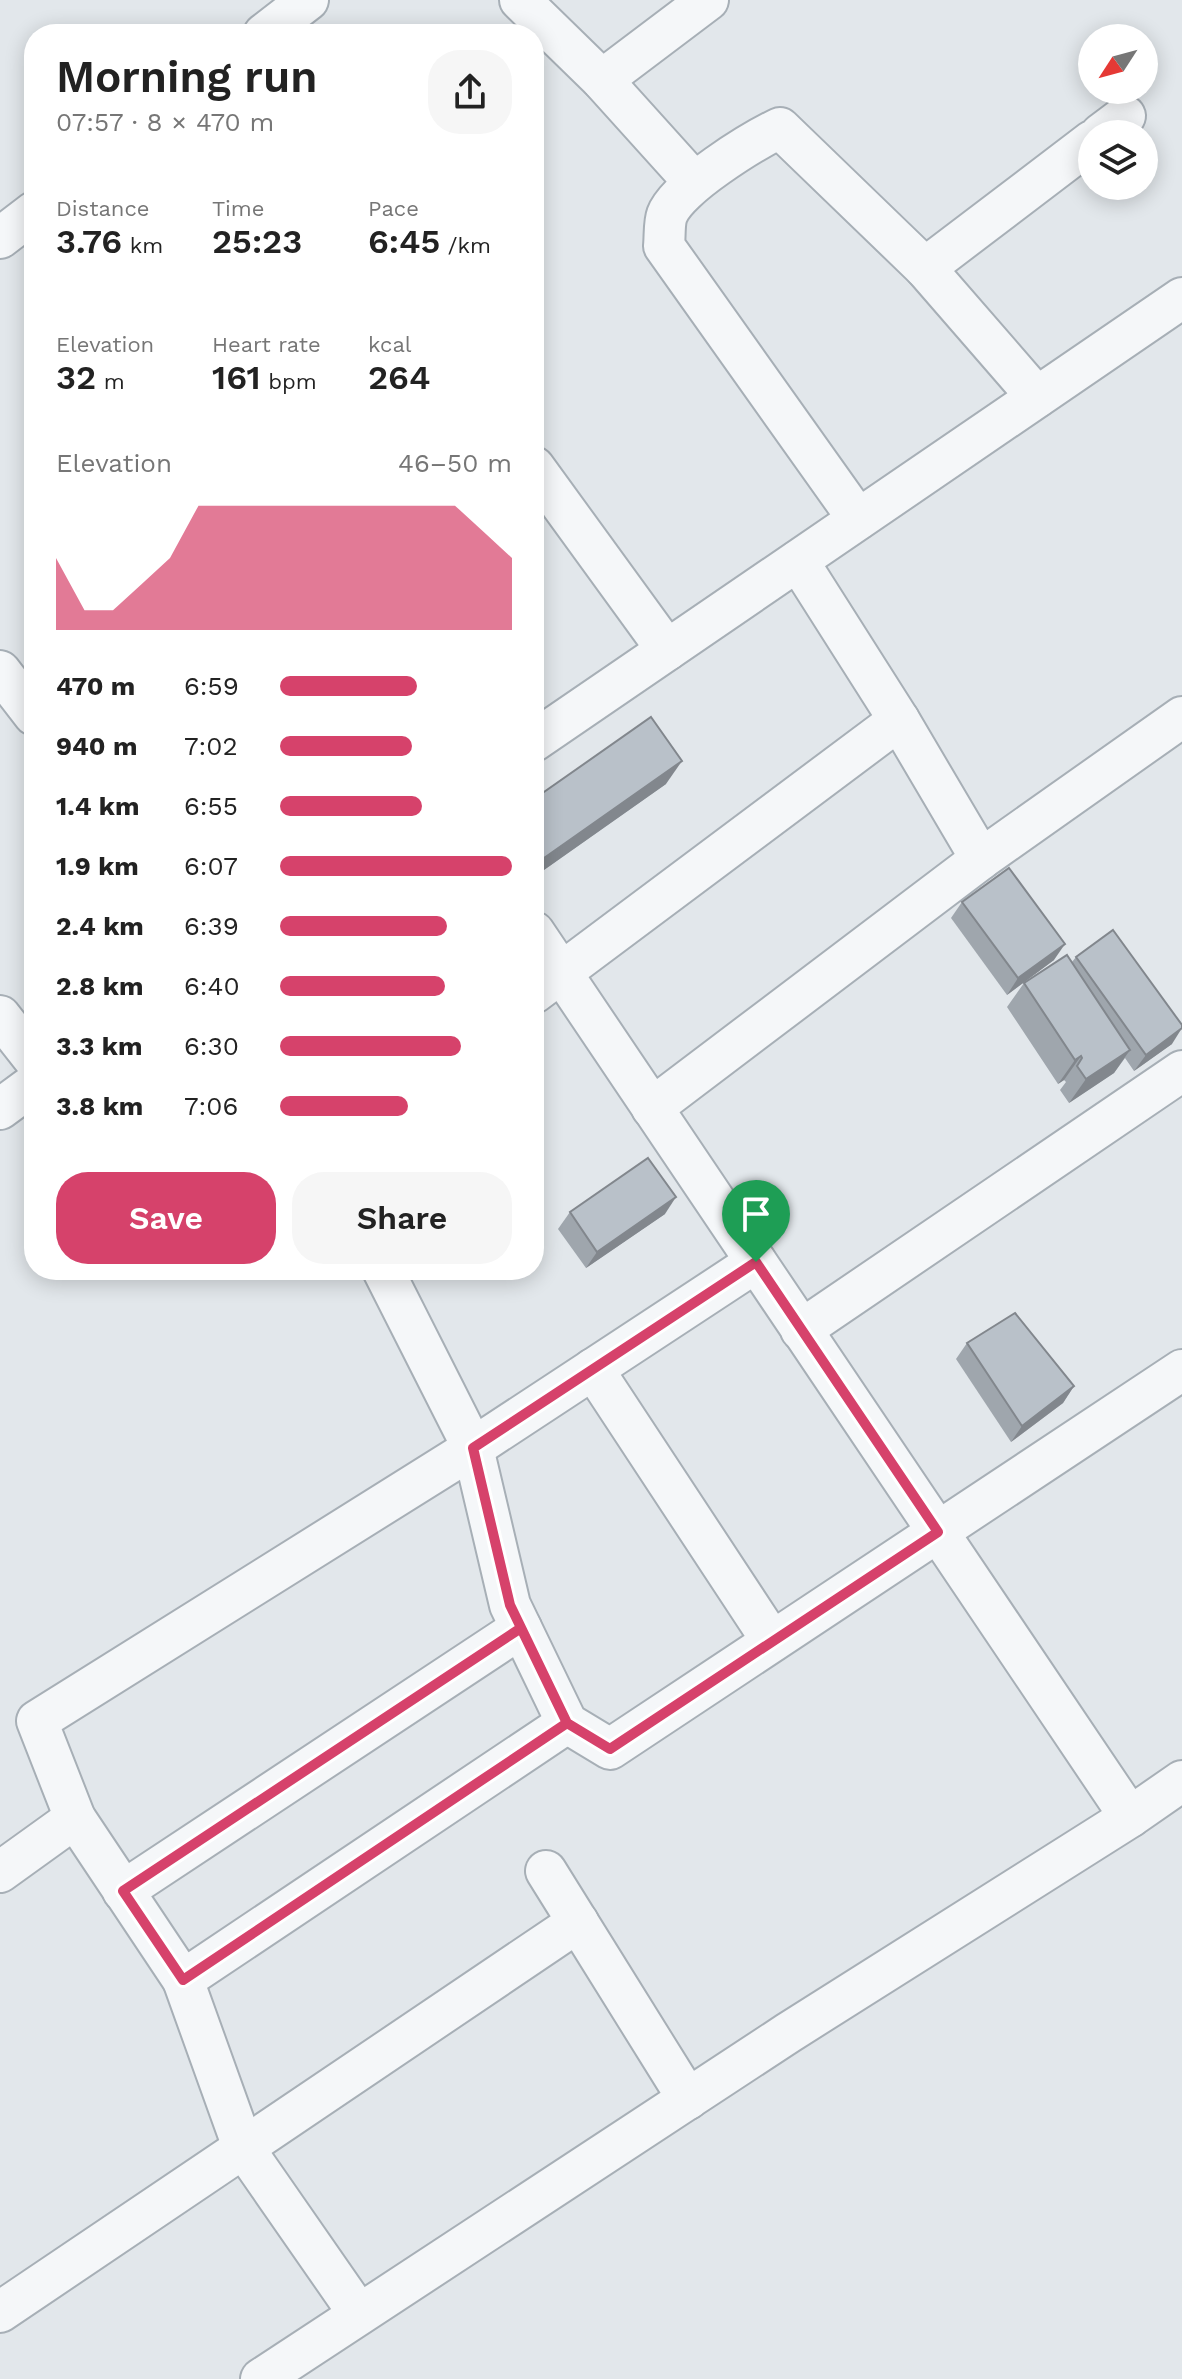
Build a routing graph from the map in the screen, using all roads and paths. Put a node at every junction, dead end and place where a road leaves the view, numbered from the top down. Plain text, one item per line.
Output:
1 (308, 0) edge
2 (520, 0) edge
3 (708, 0) edge
4 (277, 24) edge
5 (602, 80) junction
6 (1078, 152) edge
7 (694, 182) junction
8 (24, 220) edge
9 (0, 238) edge
10 (925, 268) junction
11 (1182, 298) edge
12 (1037, 397) junction
13 (544, 481) edge
14 (858, 519) junction
15 (798, 561) junction
16 (667, 650) junction
17 (0, 671) edge
18 (24, 702) edge
19 (1182, 717) edge
20 (899, 720) junction
21 (544, 734) edge
22 (981, 859) junction
23 (548, 983) edge
24 (0, 1016) edge
25 (24, 1046) edge
26 (1182, 1071) edge
27 (24, 1091) edge
28 (652, 1108) junction
29 (0, 1109) edge
30 (756, 1262) junction
31 (388, 1280) edge
32 (801, 1330) junction
33 (593, 1369) junction
34 (1182, 1370) edge
35 (473, 1448) junction
36 (938, 1532) junction
37 (521, 1628) junction
38 (772, 1641) junction
39 (567, 1723) junction
40 (1182, 1781) edge
41 (1130, 1817) junction
42 (75, 1818) junction
43 (546, 1871) dead end
44 (0, 1872) edge
45 (123, 1891) junction
46 (578, 1922) junction
47 (183, 1980) junction
48 (688, 2099) junction
49 (243, 2147) junction
50 (0, 2312) edge
51 (359, 2314) junction
52 (261, 2379) edge

1 - 4 street
2 - 5 street
3 - 5 street
5 - 7 street
6 - 10 street
7 - 10 street
7 - 14 street
8 - 9 street
10 - 12 street
11 - 12 street
12 - 14 street
13 - 16 street
14 - 15 street
15 - 16 street
15 - 20 street
16 - 21 street
17 - 18 street
19 - 22 street
20 - 22 street
20 - 23 street
22 - 28 street
23 - 28 street
24 - 25 street
26 - 32 street
27 - 29 street
28 - 30 street
30 - 32 street
30 - 33 street
31 - 35 street
32 - 36 street
33 - 35 street
33 - 38 street
34 - 36 street
35 - 37 street
35 - 42 street
36 - 38 street
36 - 41 street
37 - 39 street
37 - 45 street
38 - 39 street
39 - 47 street
40 - 41 street
41 - 48 street
42 - 44 street
42 - 45 street
43 - 46 street
45 - 47 street
46 - 48 street
46 - 49 street
47 - 49 street
48 - 51 street
49 - 50 street
49 - 51 street
51 - 52 street

